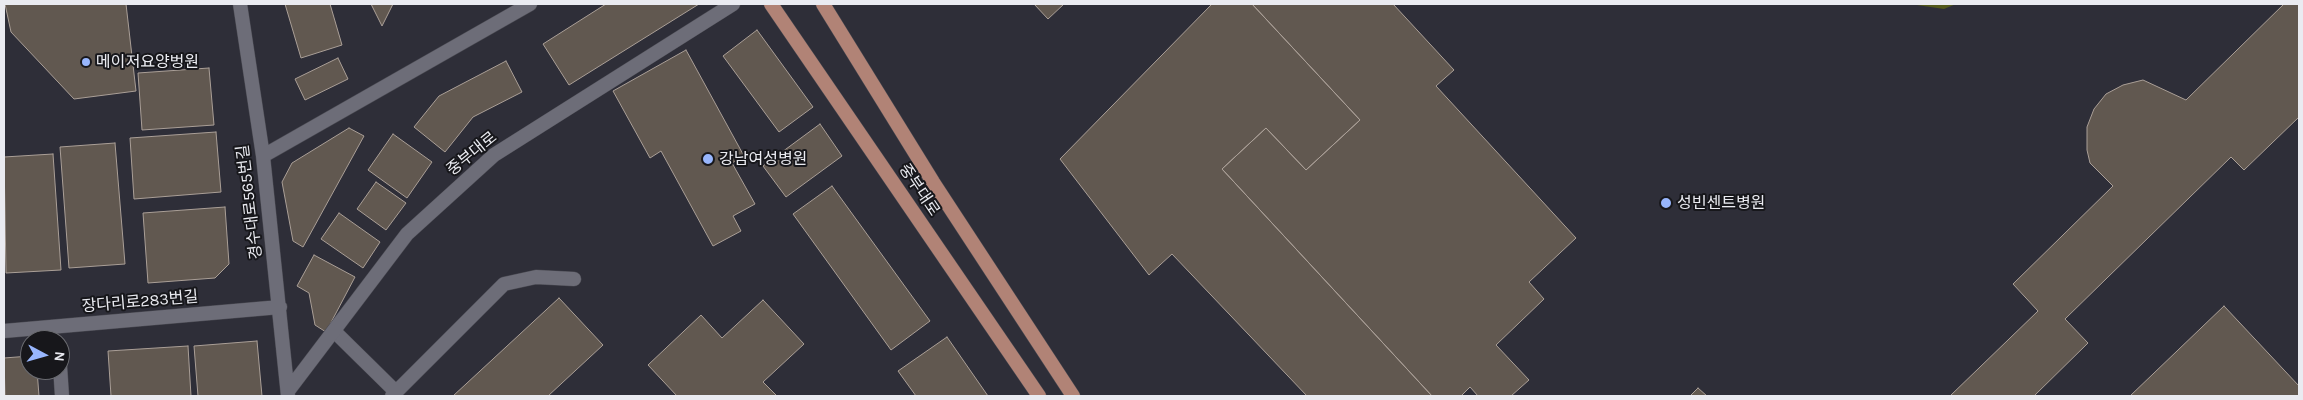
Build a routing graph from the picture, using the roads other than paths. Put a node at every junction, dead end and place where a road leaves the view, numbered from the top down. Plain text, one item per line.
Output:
1 (240, 4) edge
2 (530, 4) edge
3 (733, 4) edge
4 (770, 4) edge
5 (823, 4) edge
6 (263, 156) junction
7 (574, 279) dead end
8 (280, 307) junction
9 (4, 331) edge
10 (334, 331) junction
11 (20, 332) edge
12 (70, 333) edge
13 (61, 380) edge
14 (288, 394) edge
15 (394, 394) edge
16 (62, 396) edge
17 (1040, 396) edge
18 (1073, 396) edge

1 - 6 street, 경수대로565번길
2 - 6 street
3 - 10 street, 중부대로
4 - 17 main road, 중부대로
5 - 18 main road, 중부대로
6 - 8 street, 경수대로565번길
7 - 15 street
8 - 12 street, 장다리로283번길
8 - 14 street, 경수대로565번길
9 - 11 street, 장다리로283번길
10 - 14 street, 중부대로
10 - 15 street
13 - 16 street

